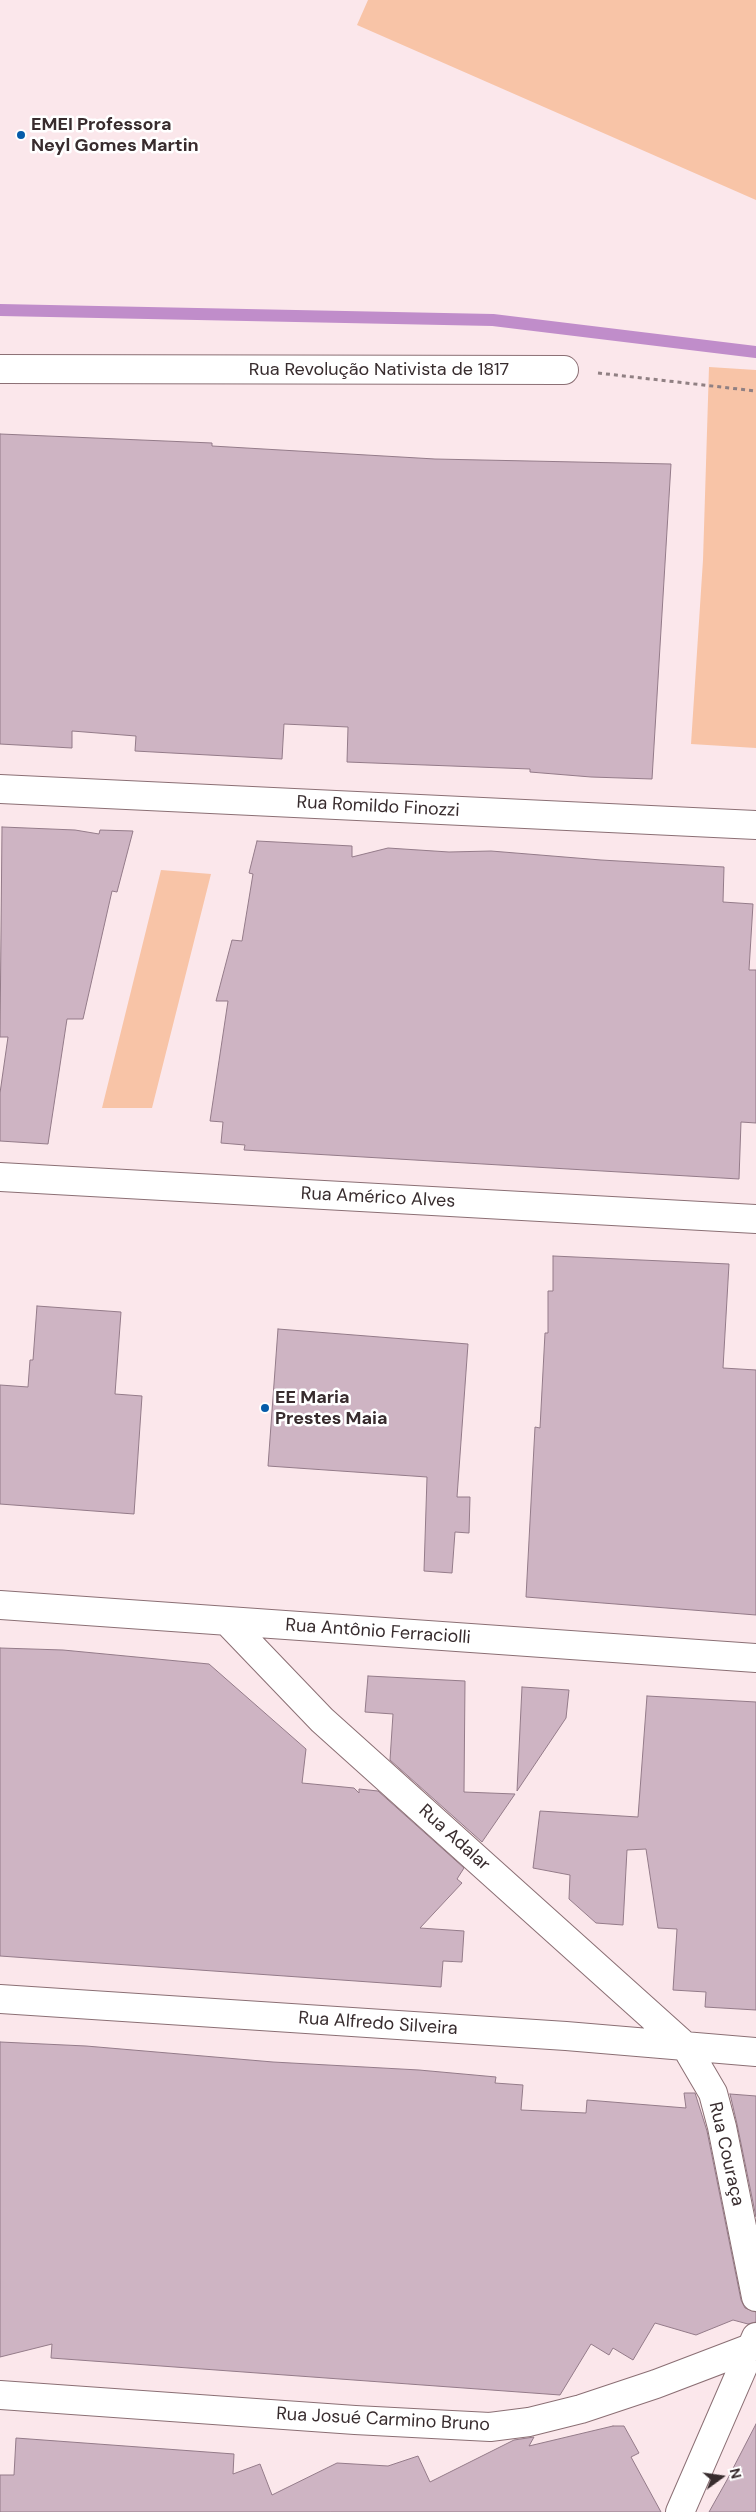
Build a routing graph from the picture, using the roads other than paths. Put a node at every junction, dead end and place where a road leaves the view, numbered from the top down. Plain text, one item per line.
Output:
1 (0, 368) edge
2 (564, 370) road end
3 (0, 789) edge
4 (756, 825) edge
5 (0, 1176) edge
6 (756, 1219) edge
7 (0, 1605) edge
8 (228, 1622) junction
9 (756, 1658) edge
10 (0, 1999) edge
11 (686, 2047) junction
12 (756, 2052) edge
13 (756, 2297) edge
14 (755, 2342) edge
15 (0, 2395) edge
16 (680, 2512) edge

1 - 2 street, Rua Revolução Nativista de 1817
3 - 4 street, Rua Romildo Finozzi
5 - 6 street, Rua Américo Alves
7 - 8 street, Rua Antônio Ferraciolli
8 - 9 street, Rua Antônio Ferraciolli
8 - 11 street, Rua Adalar
10 - 11 street, Rua Alfredo Silveira
11 - 12 street, Rua Alfredo Silveira
11 - 13 street, Rua Couraça
14 - 15 street, Rua Josué Carmino Bruno
14 - 16 street

